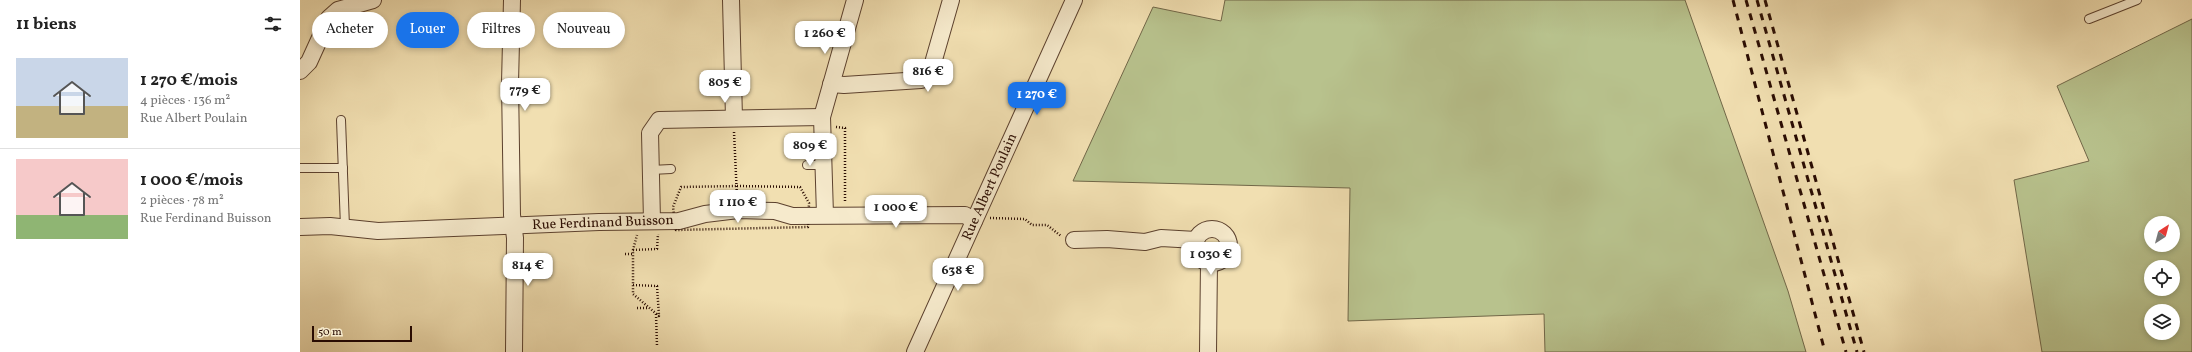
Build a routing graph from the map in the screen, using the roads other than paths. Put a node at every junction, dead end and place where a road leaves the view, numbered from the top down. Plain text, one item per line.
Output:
1 (373, 0) edge
2 (512, 0) edge
3 (731, 0) edge
4 (855, 0) edge
5 (951, 0) edge
6 (1074, 0) edge
7 (2136, 0) edge
8 (2089, 19) dead end
9 (300, 71) edge
10 (831, 84) junction
11 (822, 117) junction
12 (734, 118) junction
13 (341, 120) dead end
14 (807, 165) dead end
15 (824, 165) junction
16 (300, 168) edge
17 (343, 168) junction
18 (671, 169) dead end
19 (651, 170) junction
20 (825, 216) junction
21 (975, 219) junction
22 (513, 225) junction
23 (647, 225) junction
24 (300, 227) edge
25 (345, 228) junction
26 (1074, 240) road end
27 (1196, 240) junction
28 (1209, 262) junction
29 (514, 352) edge
30 (915, 352) edge
31 (1208, 352) edge

1 - 9 street
2 - 22 street
3 - 12 street
4 - 10 street
5 - 10 street
6 - 21 street, Rue Albert Poulain
7 - 8 lane
10 - 11 street
11 - 12 street
11 - 15 street
12 - 19 street
13 - 17 lane
14 - 15 lane
15 - 20 street
16 - 17 lane
17 - 25 lane
18 - 19 lane
19 - 23 street
20 - 21 street, Rue Ferdinand Buisson
20 - 23 street, Rue Ferdinand Buisson
21 - 30 street, Rue Albert Poulain
22 - 23 street, Rue Ferdinand Buisson
22 - 25 street, Rue Ferdinand Buisson
22 - 29 street
24 - 25 street, Rue Ferdinand Buisson
26 - 27 street
27 - 28 street
27 - 28 street
28 - 31 street

